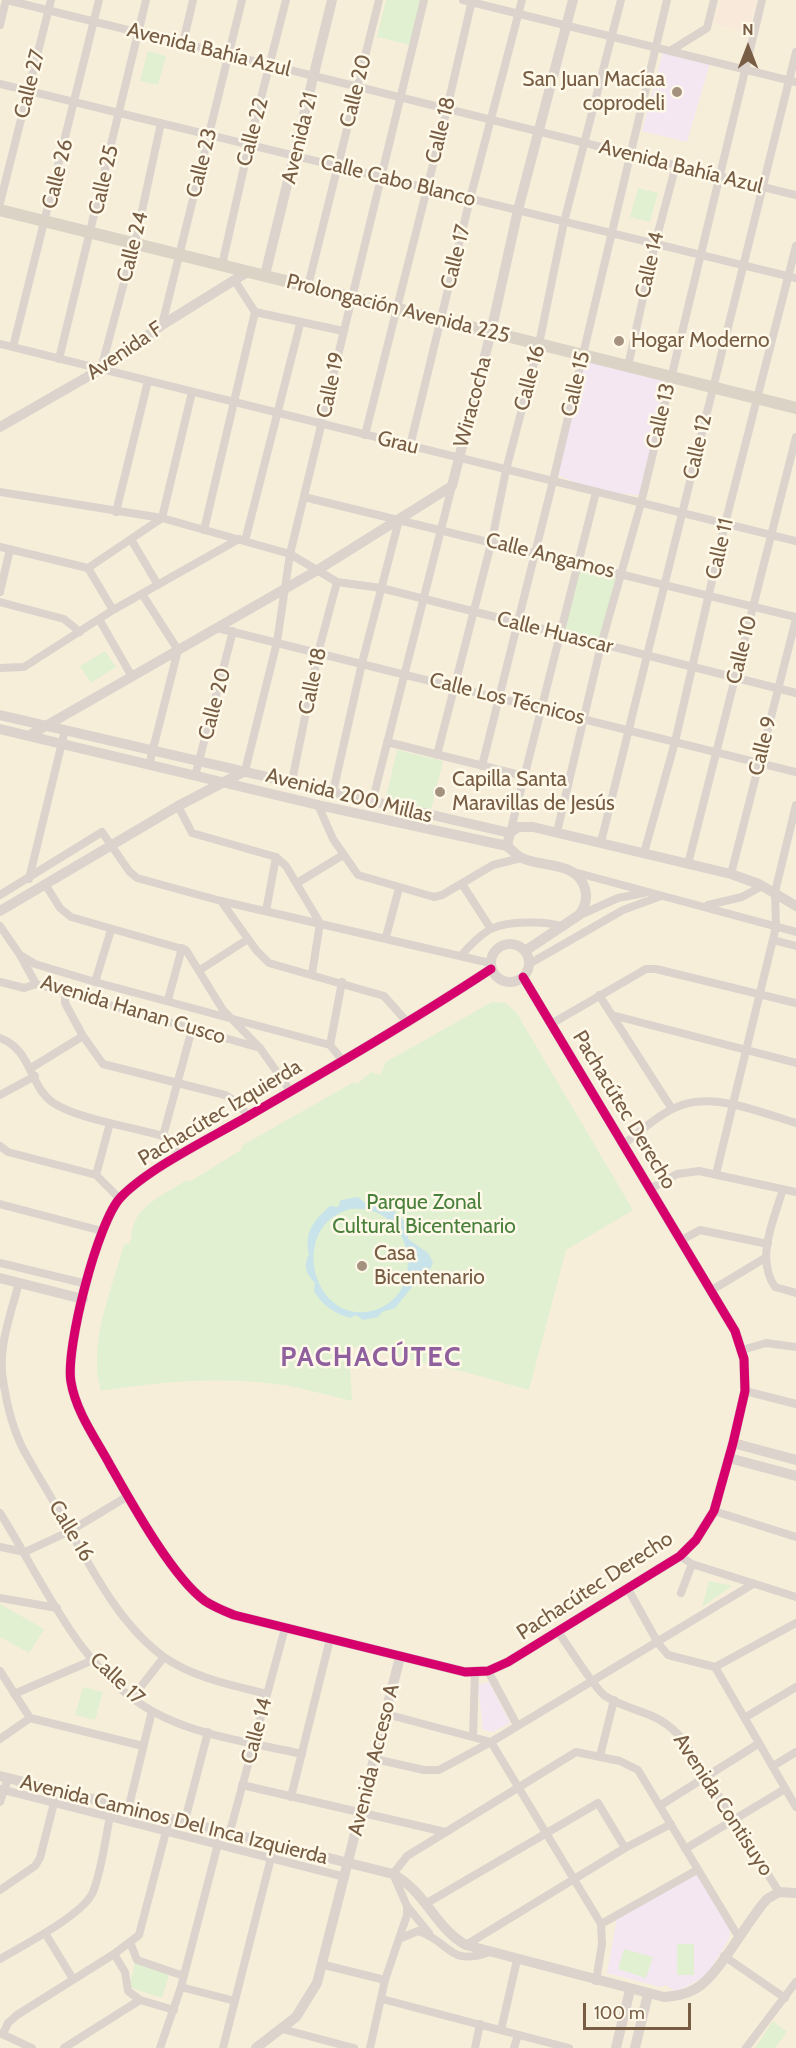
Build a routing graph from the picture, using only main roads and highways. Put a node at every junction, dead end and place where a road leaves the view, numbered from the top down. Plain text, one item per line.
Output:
1 (0, 210) edge
2 (796, 408) edge

1 - 2 main road, Prolongación Avenida 225

